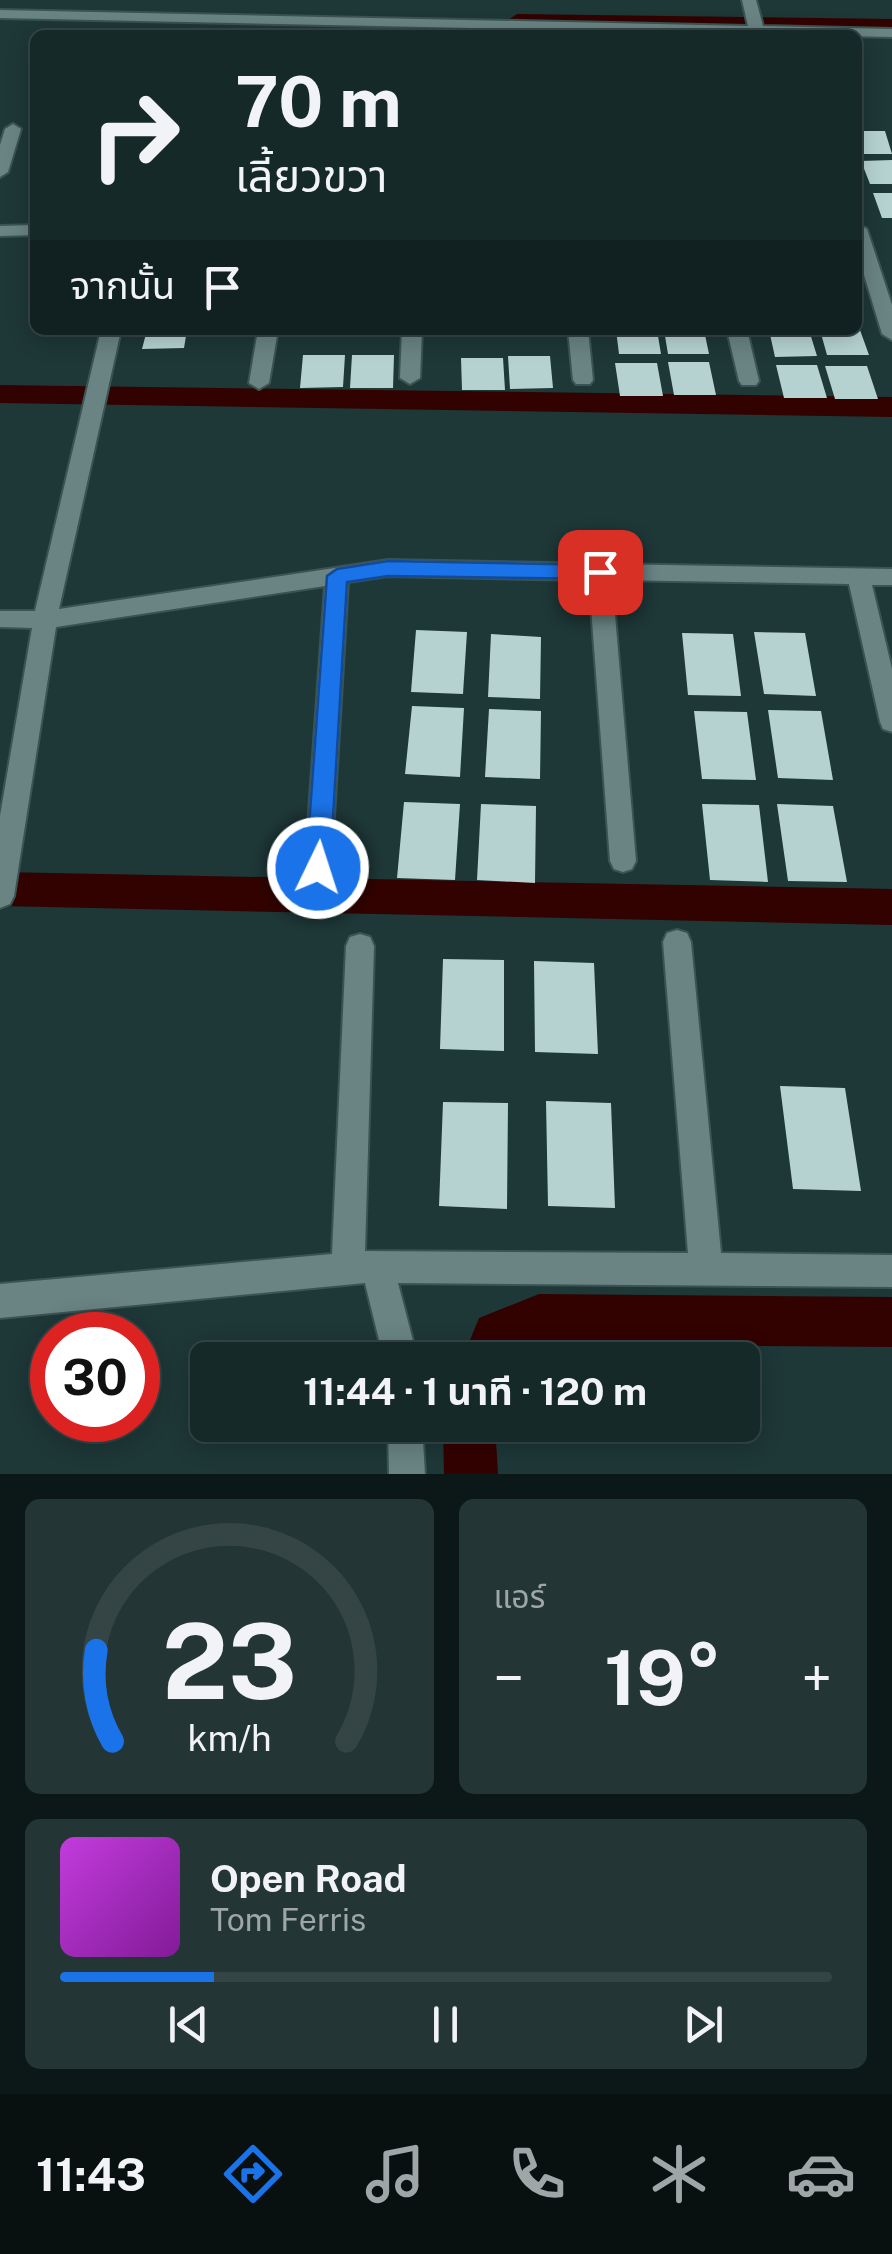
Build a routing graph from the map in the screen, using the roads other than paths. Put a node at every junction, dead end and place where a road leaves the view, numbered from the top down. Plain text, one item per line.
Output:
1 (749, 0) edge
2 (0, 14) edge
3 (757, 30) joint
4 (862, 32) edge
5 (892, 33) edge
6 (13, 129) dead end
7 (0, 172) edge
8 (30, 230) edge
9 (0, 231) edge
10 (862, 240) edge
11 (892, 334) edge
12 (110, 335) edge
13 (267, 335) edge
14 (412, 335) edge
15 (578, 335) edge
16 (738, 335) edge
17 (410, 378) dead end
18 (583, 380) dead end
19 (750, 381) dead end
20 (259, 383) dead end
21 (600, 572) junction
22 (337, 576) junction
23 (860, 576) junction
24 (892, 577) edge
25 (0, 619) edge
26 (46, 620) junction
27 (892, 722) edge
28 (623, 861) dead end
29 (318, 868) dead end
30 (0, 896) edge
31 (677, 942) dead end
32 (360, 946) dead end
33 (363, 1267) junction
34 (706, 1268) junction
35 (892, 1271) edge
36 (0, 1302) edge
37 (394, 1342) edge
38 (406, 1442) edge
39 (407, 1474) edge

1 - 3 street
2 - 3 street
4 - 5 street
6 - 7 street
8 - 9 street
10 - 11 street
12 - 26 street
13 - 20 street
14 - 17 street
15 - 18 street
16 - 19 street
21 - 22 street
21 - 23 street
21 - 28 street
22 - 26 street
22 - 29 street
23 - 24 street
23 - 27 street
25 - 26 street
26 - 30 street
31 - 34 street
32 - 33 street
33 - 34 street
33 - 36 street
33 - 37 street
34 - 35 street
38 - 39 street

